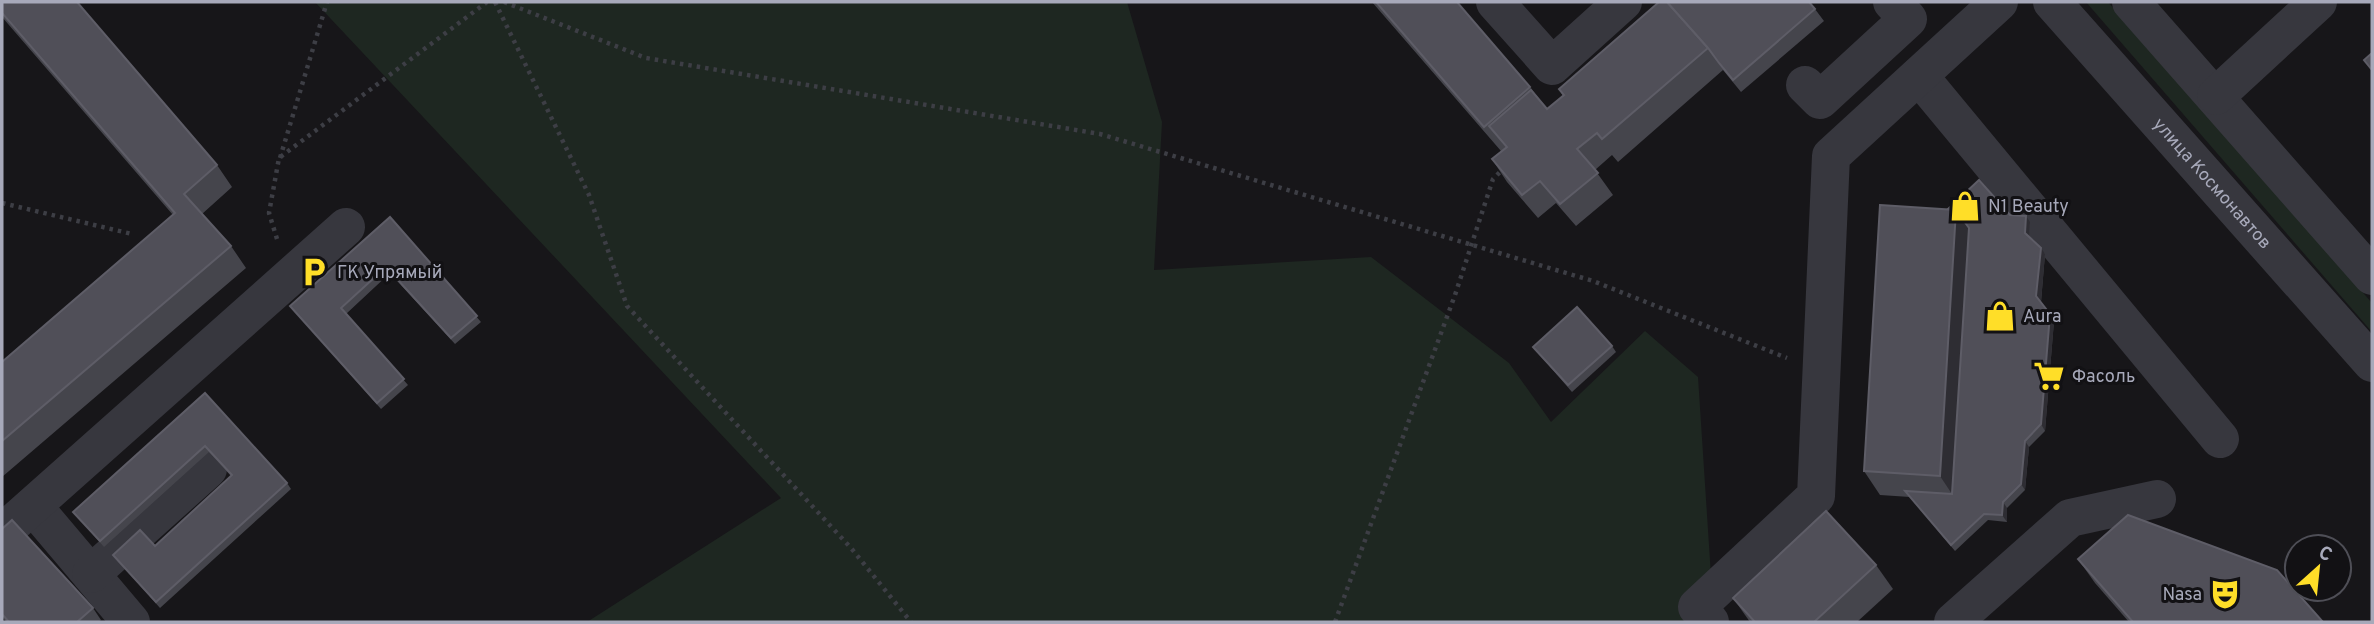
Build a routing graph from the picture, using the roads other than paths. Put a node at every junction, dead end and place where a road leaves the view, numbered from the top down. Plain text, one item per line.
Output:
1 (1495, 2) edge
2 (1623, 2) edge
3 (1892, 2) edge
4 (1999, 2) edge
5 (2052, 2) edge
6 (2131, 2) edge
7 (2318, 2) edge
8 (1919, 76) junction
9 (1805, 85) dead end
10 (2216, 96) junction
11 (346, 227) dead end
12 (2372, 276) edge
13 (2372, 363) edge
14 (2220, 439) dead end
15 (208, 469) dead end
16 (2157, 499) dead end
17 (33, 506) junction
18 (2, 533) edge
19 (91, 574) junction
20 (131, 622) edge
21 (1710, 622) edge
22 (1953, 622) edge

1 - 2 street
3 - 9 street
4 - 8 street
5 - 13 street, улица Космонавтов
6 - 10 street
7 - 10 street
8 - 14 street
8 - 21 street
10 - 12 street
11 - 17 street
15 - 19 street
16 - 22 street
17 - 18 street
17 - 19 street
19 - 20 street

